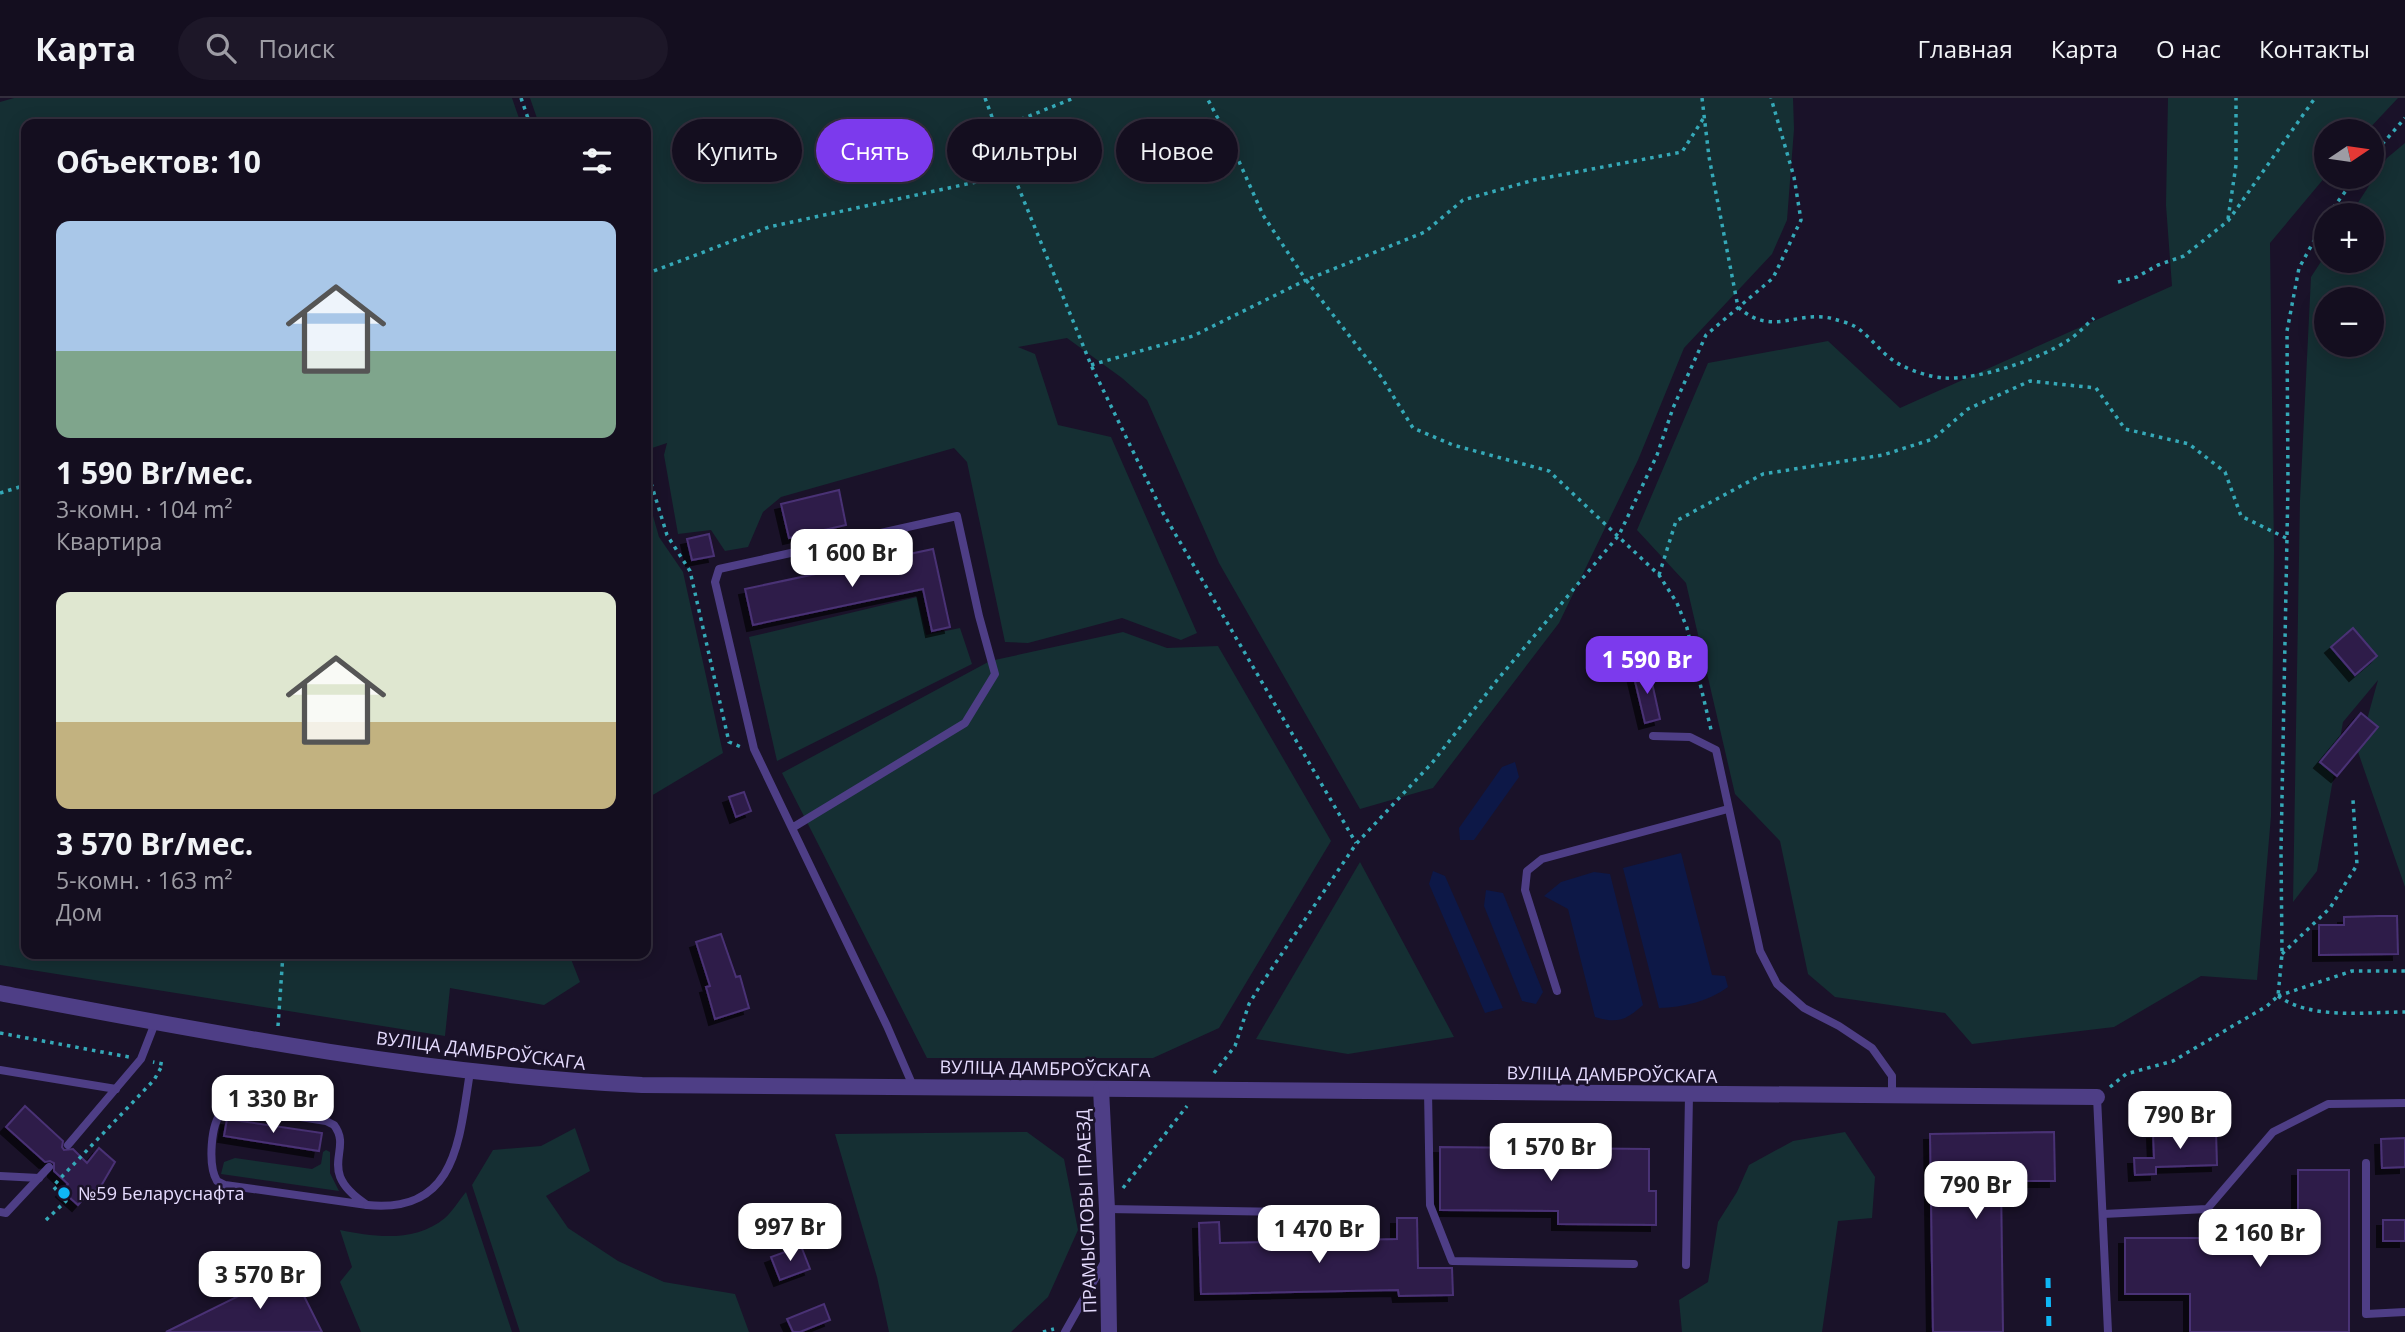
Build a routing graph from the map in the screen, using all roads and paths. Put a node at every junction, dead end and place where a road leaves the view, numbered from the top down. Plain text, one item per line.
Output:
1 (521, 98) edge
2 (985, 98) edge
3 (1074, 98) edge
4 (1207, 98) edge
5 (1702, 98) edge
6 (1771, 98) edge
7 (2236, 98) edge
8 (2315, 98) edge
9 (2405, 118) edge
10 (528, 119) edge
11 (993, 119) edge
12 (1020, 119) edge
13 (1703, 119) junction
14 (2384, 142) edge
15 (976, 182) edge
16 (1016, 182) edge
17 (2228, 221) junction
18 (2314, 241) edge
19 (651, 272) edge
20 (1306, 281) junction
21 (2118, 282) dead end
22 (1738, 307) junction
23 (2094, 318) dead end
24 (1091, 365) junction
25 (651, 483) edge
26 (21, 487) edge
27 (0, 493) edge
28 (1619, 535) junction
29 (2288, 539) junction
30 (1659, 575) junction
31 (1653, 736) dead end
32 (754, 749) junction
33 (1716, 750) junction
34 (2353, 800) dead end
35 (1728, 809) junction
36 (792, 828) junction
37 (1356, 844) junction
38 (2282, 954) junction
39 (283, 959) edge
40 (2405, 971) edge
41 (1558, 991) dead end
42 (0, 993) edge
43 (2278, 996) junction
44 (2405, 1013) edge
45 (155, 1023) junction
46 (277, 1042) junction
47 (0, 1070) edge
48 (470, 1072) junction
49 (913, 1086) junction
50 (1201, 1088) junction
51 (116, 1089) junction
52 (1101, 1089) junction
53 (1428, 1091) junction
54 (1689, 1095) junction
55 (1892, 1096) junction
56 (2097, 1097) junction
57 (2405, 1103) edge
58 (68, 1145) dead end
59 (2366, 1163) dead end
60 (49, 1167) dead end
61 (0, 1176) edge
62 (39, 1178) junction
63 (367, 1205) junction
64 (1107, 1209) junction
65 (0, 1212) edge
66 (1349, 1213) dead end
67 (2103, 1214) junction
68 (1108, 1256) junction
69 (1634, 1264) dead end
70 (1686, 1265) dead end
71 (2405, 1312) edge
72 (1065, 1332) edge
73 (1109, 1332) edge
74 (2108, 1332) edge

1 - 10 path
2 - 11 path
3 - 12 path
4 - 20 path
5 - 13 path
6 - 22 path
7 - 17 path
8 - 17 path
9 - 14 path
13 - 20 path
13 - 22 path
15 - 19 path
16 - 24 path
17 - 21 path
18 - 29 path
20 - 24 path
20 - 28 path
22 - 23 path
22 - 28 path
24 - 37 path
25 - 32 path
26 - 27 path
28 - 30 path
28 - 37 path
29 - 30 path
29 - 38 path
30 - 33 path
31 - 33 lane
32 - 36 lane
32 - 36 lane
33 - 35 lane
34 - 38 path
35 - 41 lane
35 - 55 lane
36 - 49 lane
37 - 50 path
38 - 43 path
39 - 46 path
40 - 43 path
42 - 45 street, ВУЛІЦА ДАМБРОЎСКАГА
43 - 44 path
43 - 56 path
45 - 46 street, ВУЛІЦА ДАМБРОЎСКАГА
45 - 51 lane
46 - 48 street, ВУЛІЦА ДАМБРОЎСКАГА
47 - 51 lane
48 - 49 street, ВУЛІЦА ДАМБРОЎСКАГА
48 - 63 lane
49 - 52 street, ВУЛІЦА ДАМБРОЎСКАГА
50 - 52 street, ВУЛІЦА ДАМБРОЎСКАГА
50 - 53 street, ВУЛІЦА ДАМБРОЎСКАГА
50 - 64 path
51 - 58 lane
52 - 64 street, ПРАМЫСЛОВЫ ПРАЕЗД
53 - 54 street, ВУЛІЦА ДАМБРОЎСКАГА
53 - 69 lane
54 - 55 street, ВУЛІЦА ДАМБРОЎСКАГА
54 - 70 lane
55 - 56 street, ВУЛІЦА ДАМБРОЎСКАГА
56 - 67 lane
57 - 67 lane
59 - 71 lane
60 - 62 lane
61 - 62 lane
62 - 65 lane
63 - 63 lane
64 - 66 lane
64 - 68 street, ПРАМЫСЛОВЫ ПРАЕЗД
67 - 74 lane
68 - 72 lane
68 - 73 street, ПРАМЫСЛОВЫ ПРАЕЗД

